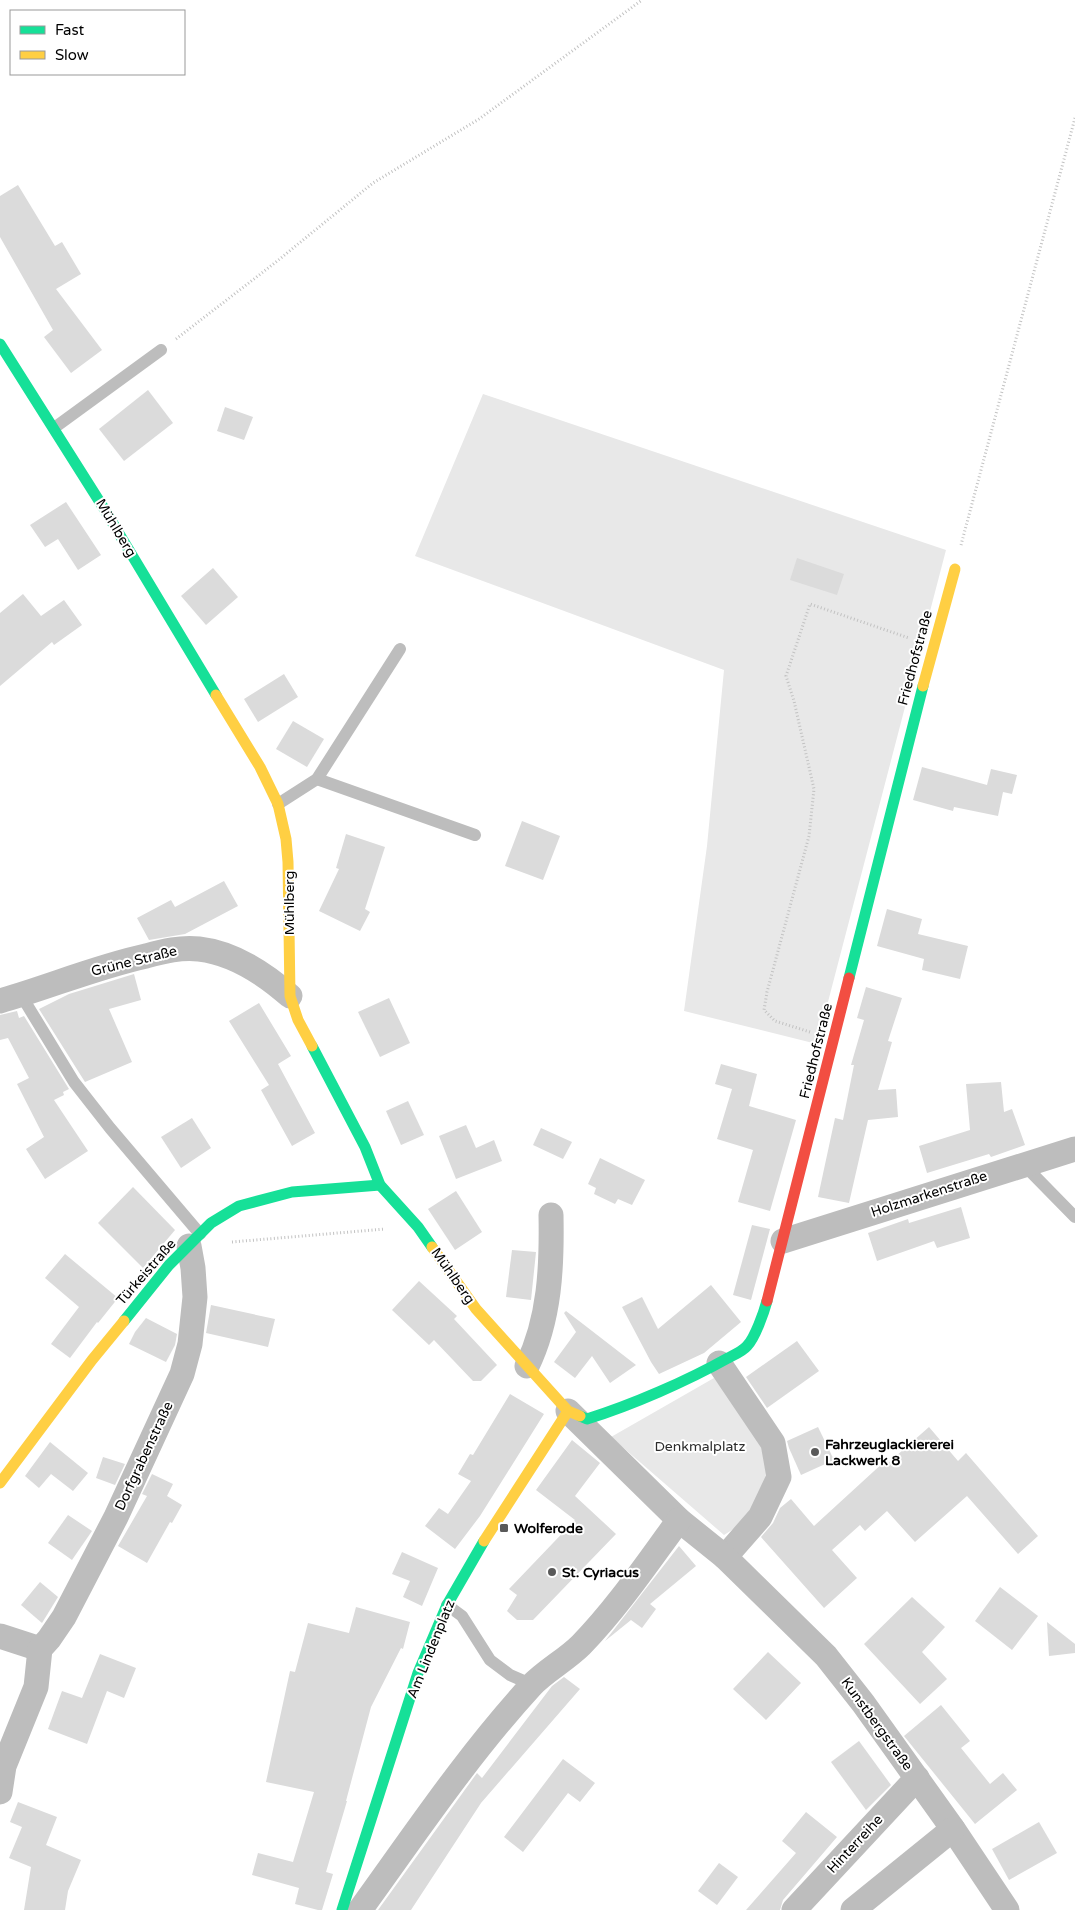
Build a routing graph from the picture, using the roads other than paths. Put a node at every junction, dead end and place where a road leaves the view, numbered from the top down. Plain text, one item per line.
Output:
1 (0, 344) edge
2 (161, 350) road end
3 (54, 428) junction
4 (955, 570) road end
5 (400, 650) dead end
6 (317, 779) junction
7 (278, 804) junction
8 (475, 835) dead end
9 (290, 996) junction
10 (10, 998) edge
11 (1075, 1149) edge
12 (1023, 1164) junction
13 (380, 1185) junction
14 (551, 1215) dead end
15 (1075, 1218) edge
16 (194, 1240) junction
17 (783, 1241) junction
18 (718, 1363) junction
19 (527, 1366) junction
20 (568, 1411) junction
21 (0, 1483) edge
22 (680, 1520) junction
23 (725, 1557) junction
24 (448, 1605) junction
25 (0, 1636) edge
26 (40, 1649) junction
27 (533, 1685) junction
28 (917, 1778) junction
29 (0, 1792) edge
30 (953, 1829) junction
31 (342, 1910) edge
32 (360, 1910) edge
33 (794, 1910) edge
34 (853, 1910) edge
35 (1007, 1910) edge

1 - 3 street, Mühlberg
2 - 3 lane
3 - 7 street, Mühlberg
4 - 17 street, Friedhofstraße
5 - 6 lane
6 - 7 lane
6 - 8 lane
7 - 9 street, Mühlberg
9 - 10 street, Grüne Straße
9 - 13 street, Mühlberg
10 - 16 lane
11 - 12 street, Holzmarkenstraße
12 - 15 lane
12 - 17 street, Holzmarkenstraße
13 - 16 street, Türkeistraße
13 - 19 street, Mühlberg
14 - 19 street
16 - 21 street, Türkeistraße
16 - 26 street, Dorfgrabenstraße
17 - 18 street, Friedhofstraße
18 - 20 street, Friedhofstraße
18 - 23 street
19 - 20 street, Mühlberg
20 - 22 street, Kunstbergstraße
20 - 24 street, Am Lindenplatz
22 - 23 street, Kunstbergstraße
22 - 27 street
23 - 28 street, Kunstbergstraße
24 - 27 lane
24 - 31 street, Am Lindenplatz
25 - 26 street
26 - 29 street
27 - 32 street
28 - 30 street, Kunstbergstraße
28 - 33 street, Hinterreihe
30 - 34 street
30 - 35 street, Kunstbergstraße

